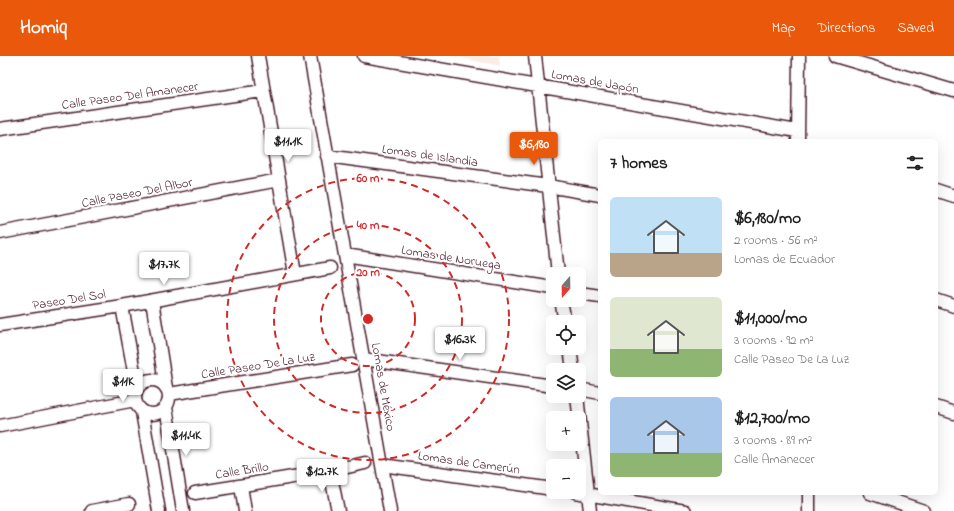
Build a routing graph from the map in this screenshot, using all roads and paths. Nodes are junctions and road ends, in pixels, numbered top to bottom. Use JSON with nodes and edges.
{"nodes":[{"id":1,"x":258,"y":56,"type":"edge"},
{"id":2,"x":310,"y":56,"type":"edge"},
{"id":3,"x":364,"y":56,"type":"edge"},
{"id":4,"x":535,"y":56,"type":"edge"},
{"id":5,"x":800,"y":56,"type":"edge"},
{"id":6,"x":834,"y":56,"type":"edge"},
{"id":7,"x":537,"y":86,"type":"junction"},
{"id":8,"x":263,"y":91,"type":"junction"},
{"id":9,"x":954,"y":91,"type":"edge"},
{"id":10,"x":0,"y":129,"type":"edge"},
{"id":11,"x":797,"y":136,"type":"edge"},
{"id":12,"x":327,"y":156,"type":"junction"},
{"id":13,"x":279,"y":180,"type":"junction"},
{"id":14,"x":548,"y":186,"type":"junction"},
{"id":15,"x":938,"y":191,"type":"edge"},
{"id":16,"x":598,"y":195,"type":"edge"},
{"id":17,"x":954,"y":196,"type":"edge"},
{"id":18,"x":0,"y":233,"type":"edge"},
{"id":19,"x":345,"y":255,"type":"junction"},
{"id":20,"x":557,"y":267,"type":"edge"},
{"id":21,"x":330,"y":268,"type":"dead end"},
{"id":22,"x":295,"y":274,"type":"junction"},
{"id":23,"x":546,"y":287,"type":"edge"},
{"id":24,"x":586,"y":293,"type":"edge"},
{"id":25,"x":598,"y":296,"type":"edge"},
{"id":26,"x":152,"y":301,"type":"junction"},
{"id":27,"x":938,"y":301,"type":"edge"},
{"id":28,"x":122,"y":306,"type":"junction"},
{"id":29,"x":954,"y":306,"type":"edge"},
{"id":30,"x":0,"y":326,"type":"edge"},
{"id":31,"x":363,"y":359,"type":"junction"},
{"id":32,"x":352,"y":365,"type":"dead end"},
{"id":33,"x":546,"y":385,"type":"edge"},
{"id":34,"x":137,"y":388,"type":"junction"},
{"id":35,"x":586,"y":390,"type":"edge"},
{"id":36,"x":167,"y":391,"type":"junction"},
{"id":37,"x":598,"y":393,"type":"edge"},
{"id":38,"x":135,"y":400,"type":"junction"},
{"id":39,"x":579,"y":403,"type":"edge"},
{"id":40,"x":166,"y":407,"type":"junction"},
{"id":41,"x":938,"y":408,"type":"edge"},
{"id":42,"x":142,"y":412,"type":"junction"},
{"id":43,"x":954,"y":413,"type":"edge"},
{"id":44,"x":0,"y":426,"type":"edge"},
{"id":45,"x":365,"y":463,"type":"dead end"},
{"id":46,"x":382,"y":465,"type":"junction"},
{"id":47,"x":330,"y":471,"type":"junction"},
{"id":48,"x":241,"y":486,"type":"junction"},
{"id":49,"x":546,"y":488,"type":"edge"},
{"id":50,"x":195,"y":493,"type":"dead end"},
{"id":51,"x":588,"y":494,"type":"junction"},
{"id":52,"x":808,"y":495,"type":"edge"},
{"id":53,"x":876,"y":495,"type":"edge"},
{"id":54,"x":129,"y":504,"type":"dead end"},
{"id":55,"x":95,"y":511,"type":"edge"},
{"id":56,"x":159,"y":511,"type":"edge"},
{"id":57,"x":183,"y":511,"type":"edge"},
{"id":58,"x":245,"y":511,"type":"edge"},
{"id":59,"x":338,"y":511,"type":"edge"},
{"id":60,"x":390,"y":511,"type":"edge"},
{"id":61,"x":590,"y":511,"type":"edge"},
{"id":62,"x":685,"y":511,"type":"edge"},
{"id":63,"x":809,"y":511,"type":"edge"},
{"id":64,"x":924,"y":511,"type":"edge"}],
"edges":[{"from":1,"to":8,"type":"street"},
{"from":2,"to":12,"type":"street","name":"Lomas de México"},
{"from":3,"to":7,"type":"street","name":"Lomas de Japón"},
{"from":4,"to":7,"type":"street"},
{"from":5,"to":11,"type":"street"},
{"from":6,"to":9,"type":"street"},
{"from":7,"to":11,"type":"street","name":"Lomas de Japón"},
{"from":7,"to":14,"type":"street"},
{"from":8,"to":10,"type":"street","name":"Calle Paseo Del Amanecer"},
{"from":8,"to":13,"type":"street"},
{"from":12,"to":14,"type":"street","name":"Lomas de Islandia"},
{"from":12,"to":19,"type":"street","name":"Lomas de México"},
{"from":13,"to":18,"type":"street","name":"Calle Paseo Del Albor"},
{"from":13,"to":22,"type":"street"},
{"from":14,"to":16,"type":"street","name":"Lomas de Islandia"},
{"from":14,"to":20,"type":"street"},
{"from":15,"to":17,"type":"street"},
{"from":19,"to":23,"type":"street","name":"Lomas de Noruega"},
{"from":19,"to":31,"type":"street","name":"Lomas de México"},
{"from":21,"to":22,"type":"street","name":"Paseo Del Sol"},
{"from":22,"to":26,"type":"street","name":"Paseo Del Sol"},
{"from":24,"to":25,"type":"street"},
{"from":26,"to":28,"type":"street","name":"Paseo Del Sol"},
{"from":26,"to":36,"type":"street"},
{"from":27,"to":29,"type":"street"},
{"from":28,"to":30,"type":"street","name":"Paseo Del Sol"},
{"from":28,"to":34,"type":"street"},
{"from":31,"to":33,"type":"street"},
{"from":31,"to":46,"type":"street","name":"Lomas de México"},
{"from":32,"to":36,"type":"street","name":"Calle Paseo De La Luz"},
{"from":34,"to":36,"type":"street"},
{"from":34,"to":38,"type":"street"},
{"from":35,"to":37,"type":"street"},
{"from":36,"to":40,"type":"street"},
{"from":38,"to":42,"type":"street"},
{"from":38,"to":44,"type":"street"},
{"from":39,"to":51,"type":"street"},
{"from":40,"to":42,"type":"street"},
{"from":40,"to":57,"type":"street"},
{"from":41,"to":43,"type":"street"},
{"from":42,"to":56,"type":"street"},
{"from":45,"to":47,"type":"street","name":"Calle Brillo"},
{"from":46,"to":49,"type":"street","name":"Lomas de Camerún"},
{"from":46,"to":60,"type":"street","name":"Lomas de México"},
{"from":47,"to":48,"type":"street","name":"Calle Brillo"},
{"from":47,"to":59,"type":"street"},
{"from":48,"to":50,"type":"street","name":"Calle Brillo"},
{"from":48,"to":58,"type":"street"},
{"from":51,"to":61,"type":"street"},
{"from":51,"to":62,"type":"street"},
{"from":52,"to":63,"type":"street"},
{"from":53,"to":64,"type":"street"},
{"from":54,"to":55,"type":"street"}]}
